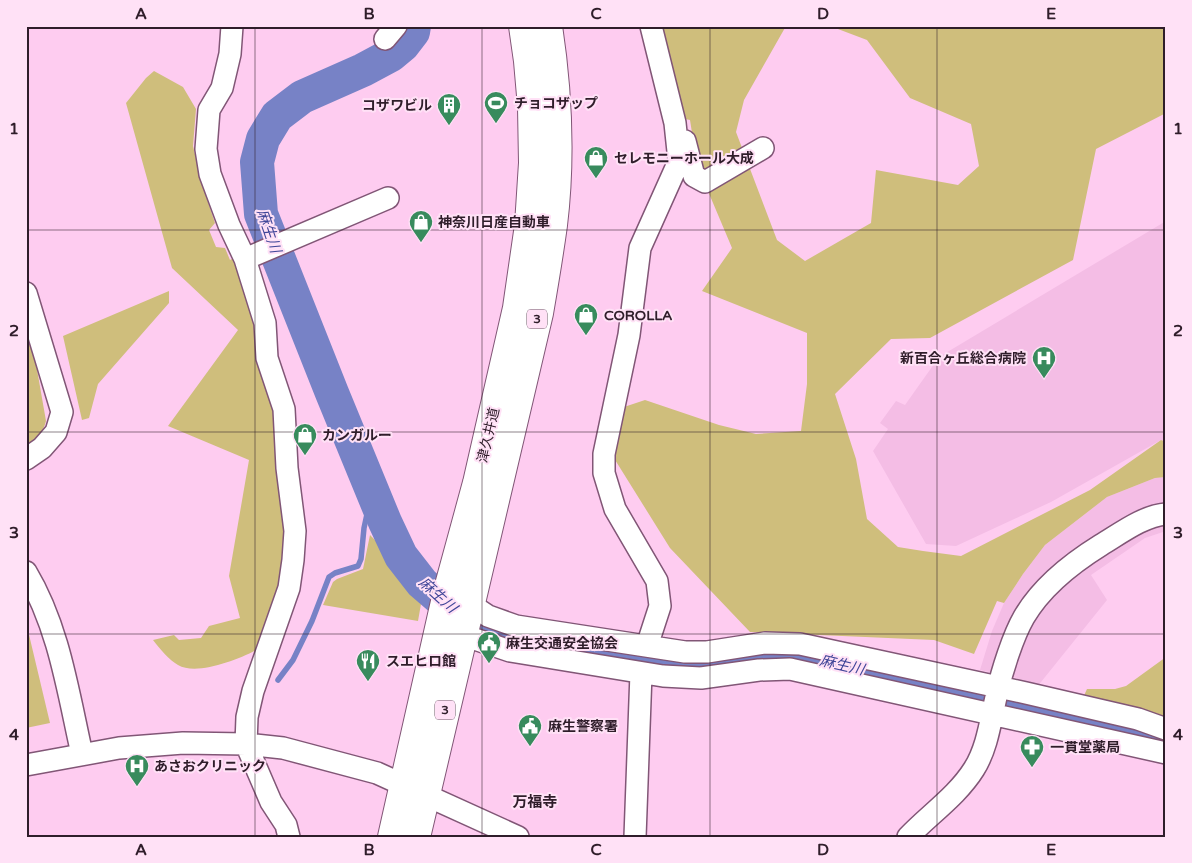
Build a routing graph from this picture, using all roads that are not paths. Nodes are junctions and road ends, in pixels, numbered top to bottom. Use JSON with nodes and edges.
{"nodes":[{"id":1,"x":232,"y":26,"type":"edge"},
{"id":2,"x":523,"y":26,"type":"edge"},
{"id":3,"x":548,"y":26,"type":"edge"},
{"id":4,"x":651,"y":26,"type":"edge"},
{"id":5,"x":675,"y":123,"type":"junction"},
{"id":6,"x":763,"y":148,"type":"dead end"},
{"id":7,"x":388,"y":198,"type":"dead end"},
{"id":8,"x":263,"y":251,"type":"junction"},
{"id":9,"x":26,"y":293,"type":"edge"},
{"id":10,"x":26,"y":459,"type":"edge"},
{"id":11,"x":1166,"y":514,"type":"edge"},
{"id":12,"x":26,"y":572,"type":"edge"},
{"id":13,"x":459,"y":613,"type":"junction"},
{"id":14,"x":628,"y":654,"type":"junction"},
{"id":15,"x":641,"y":673,"type":"junction"},
{"id":16,"x":995,"y":701,"type":"junction"},
{"id":17,"x":1166,"y":729,"type":"edge"},
{"id":18,"x":246,"y":744,"type":"junction"},
{"id":19,"x":82,"y":754,"type":"junction"},
{"id":20,"x":1166,"y":754,"type":"edge"},
{"id":21,"x":26,"y":766,"type":"edge"},
{"id":22,"x":415,"y":789,"type":"junction"},
{"id":23,"x":289,"y":837,"type":"edge"},
{"id":24,"x":392,"y":837,"type":"edge"},
{"id":25,"x":416,"y":837,"type":"edge"},
{"id":26,"x":518,"y":837,"type":"edge"},
{"id":27,"x":636,"y":837,"type":"edge"},
{"id":28,"x":908,"y":837,"type":"edge"}],
"edges":[{"from":1,"to":8,"type":"street"},
{"from":2,"to":13,"type":"main road","name":"津久井道","number":"3"},
{"from":3,"to":13,"type":"main road","name":"津久井道","number":"3"},
{"from":4,"to":5,"type":"street"},
{"from":5,"to":6,"type":"street"},
{"from":5,"to":14,"type":"street"},
{"from":7,"to":8,"type":"street"},
{"from":8,"to":18,"type":"street"},
{"from":9,"to":10,"type":"street"},
{"from":11,"to":16,"type":"street"},
{"from":12,"to":19,"type":"street"},
{"from":13,"to":14,"type":"street"},
{"from":13,"to":14,"type":"street"},
{"from":13,"to":22,"type":"main road","name":"津久井道","number":"3"},
{"from":14,"to":15,"type":"street"},
{"from":14,"to":16,"type":"street"},
{"from":15,"to":16,"type":"street"},
{"from":15,"to":27,"type":"street"},
{"from":16,"to":17,"type":"street"},
{"from":16,"to":20,"type":"street"},
{"from":16,"to":28,"type":"street"},
{"from":18,"to":19,"type":"street"},
{"from":18,"to":22,"type":"street"},
{"from":18,"to":23,"type":"street"},
{"from":19,"to":21,"type":"street"},
{"from":22,"to":24,"type":"main road","name":"津久井道","number":"3"},
{"from":22,"to":25,"type":"main road","name":"津久井道","number":"3"},
{"from":22,"to":26,"type":"street"}]}
